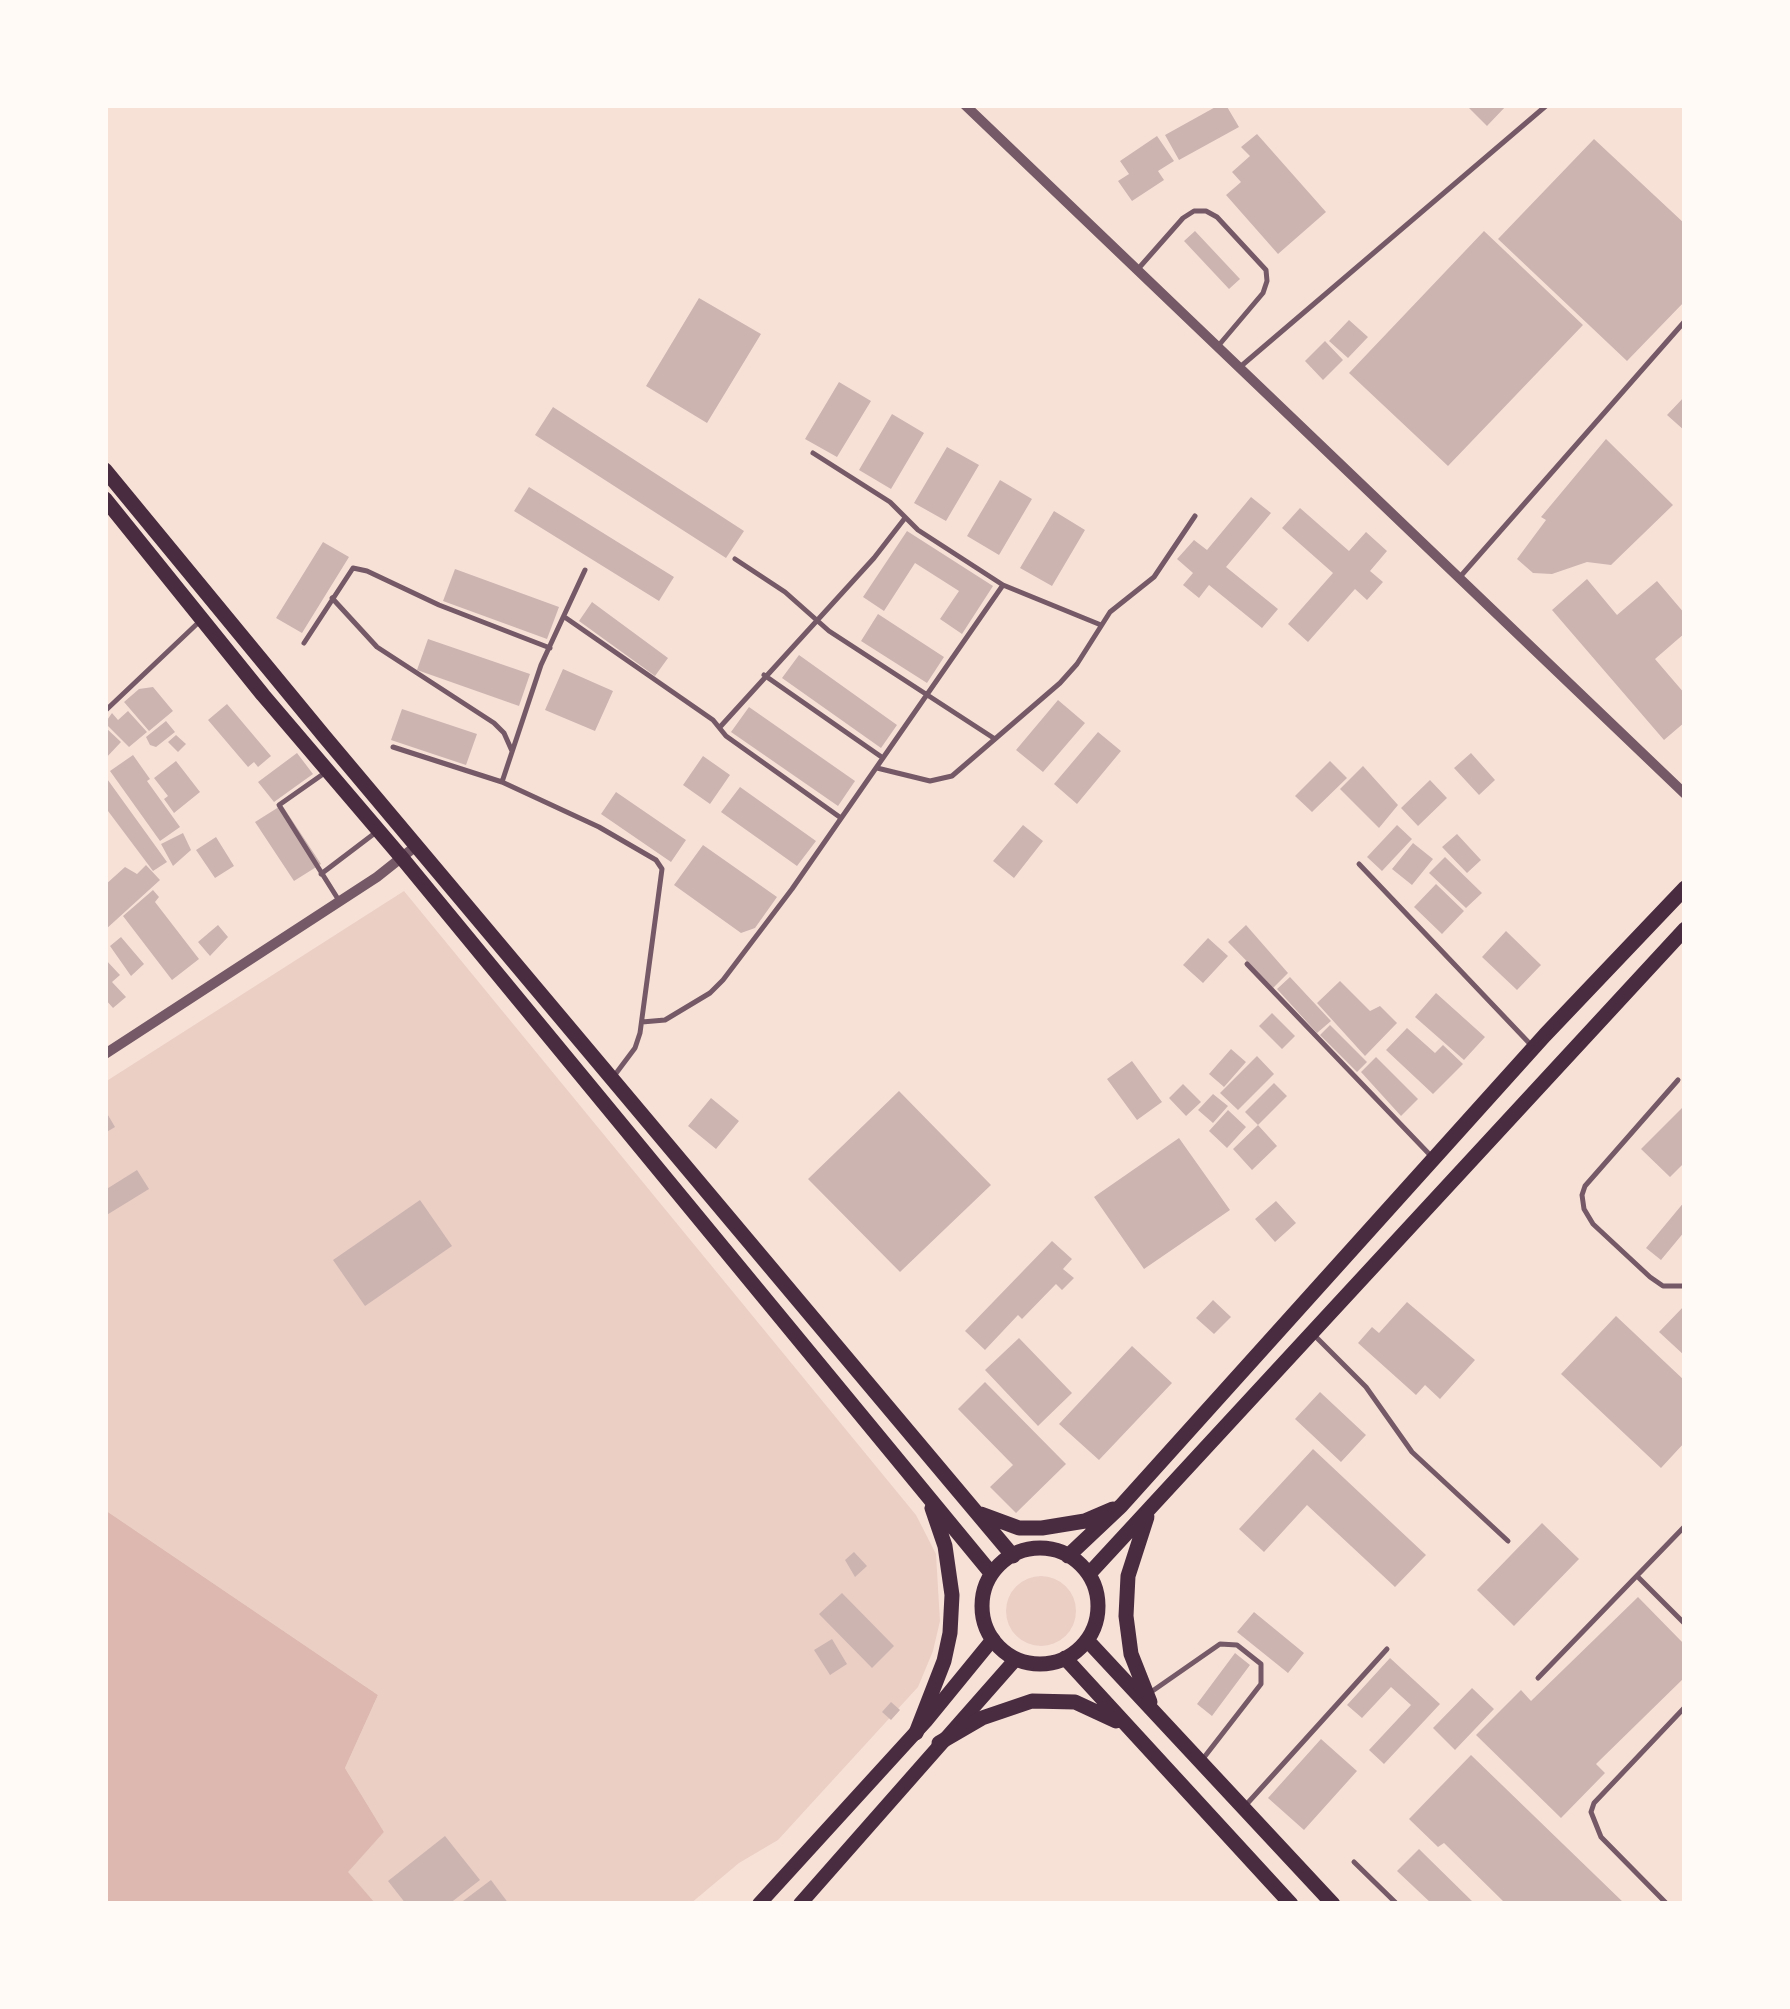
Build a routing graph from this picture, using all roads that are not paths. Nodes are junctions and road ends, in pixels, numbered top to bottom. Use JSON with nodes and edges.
{"nodes":[{"id":1,"x":966,"y":105,"type":"edge"},
{"id":2,"x":1546,"y":105,"type":"edge"},
{"id":3,"x":1138,"y":268,"type":"junction"},
{"id":4,"x":1685,"y":321,"type":"edge"},
{"id":5,"x":1219,"y":345,"type":"junction"},
{"id":6,"x":1240,"y":367,"type":"junction"},
{"id":7,"x":812,"y":453,"type":"dead end"},
{"id":8,"x":105,"y":470,"type":"edge"},
{"id":9,"x":105,"y":498,"type":"edge"},
{"id":10,"x":1195,"y":516,"type":"dead end"},
{"id":11,"x":906,"y":518,"type":"junction"},
{"id":12,"x":735,"y":559,"type":"dead end"},
{"id":13,"x":585,"y":570,"type":"dead end"},
{"id":14,"x":1459,"y":578,"type":"junction"},
{"id":15,"x":1002,"y":585,"type":"junction"},
{"id":16,"x":332,"y":598,"type":"junction"},
{"id":17,"x":566,"y":618,"type":"junction"},
{"id":18,"x":202,"y":619,"type":"junction"},
{"id":19,"x":818,"y":621,"type":"junction"},
{"id":20,"x":1101,"y":626,"type":"junction"},
{"id":21,"x":304,"y":642,"type":"dead end"},
{"id":22,"x":550,"y":648,"type":"junction"},
{"id":23,"x":764,"y":675,"type":"junction"},
{"id":24,"x":928,"y":694,"type":"junction"},
{"id":25,"x":105,"y":711,"type":"edge"},
{"id":26,"x":720,"y":728,"type":"junction"},
{"id":27,"x":995,"y":739,"type":"junction"},
{"id":28,"x":392,"y":747,"type":"dead end"},
{"id":29,"x":512,"y":750,"type":"junction"},
{"id":30,"x":882,"y":758,"type":"junction"},
{"id":31,"x":876,"y":768,"type":"junction"},
{"id":32,"x":327,"y":771,"type":"junction"},
{"id":33,"x":502,"y":782,"type":"junction"},
{"id":34,"x":1685,"y":794,"type":"edge"},
{"id":35,"x":842,"y":818,"type":"junction"},
{"id":36,"x":378,"y":830,"type":"junction"},
{"id":37,"x":416,"y":846,"type":"junction"},
{"id":38,"x":402,"y":858,"type":"junction"},
{"id":39,"x":1358,"y":864,"type":"dead end"},
{"id":40,"x":322,"y":874,"type":"junction"},
{"id":41,"x":1685,"y":888,"type":"edge"},
{"id":42,"x":340,"y":902,"type":"junction"},
{"id":43,"x":1685,"y":929,"type":"edge"},
{"id":44,"x":1247,"y":964,"type":"dead end"},
{"id":45,"x":642,"y":1022,"type":"junction"},
{"id":46,"x":1534,"y":1048,"type":"junction"},
{"id":47,"x":105,"y":1053,"type":"edge"},
{"id":48,"x":612,"y":1078,"type":"junction"},
{"id":49,"x":1678,"y":1080,"type":"dead end"},
{"id":50,"x":1434,"y":1159,"type":"junction"},
{"id":51,"x":1685,"y":1286,"type":"edge"},
{"id":52,"x":1313,"y":1334,"type":"junction"},
{"id":53,"x":927,"y":1495,"type":"junction"},
{"id":54,"x":1121,"y":1506,"type":"junction"},
{"id":55,"x":1150,"y":1507,"type":"junction"},
{"id":56,"x":973,"y":1510,"type":"junction"},
{"id":57,"x":1685,"y":1526,"type":"edge"},
{"id":58,"x":1508,"y":1541,"type":"dead end"},
{"id":59,"x":1013,"y":1556,"type":"junction"},
{"id":60,"x":1068,"y":1556,"type":"junction"},
{"id":61,"x":991,"y":1573,"type":"junction"},
{"id":62,"x":1089,"y":1574,"type":"junction"},
{"id":63,"x":1638,"y":1577,"type":"junction"},
{"id":64,"x":1685,"y":1624,"type":"edge"},
{"id":65,"x":993,"y":1639,"type":"junction"},
{"id":66,"x":1087,"y":1640,"type":"junction"},
{"id":67,"x":1387,"y":1649,"type":"dead end"},
{"id":68,"x":1066,"y":1658,"type":"junction"},
{"id":69,"x":1015,"y":1660,"type":"junction"},
{"id":70,"x":1538,"y":1678,"type":"dead end"},
{"id":71,"x":1144,"y":1697,"type":"junction"},
{"id":72,"x":1685,"y":1707,"type":"edge"},
{"id":73,"x":1127,"y":1727,"type":"junction"},
{"id":74,"x":916,"y":1733,"type":"junction"},
{"id":75,"x":940,"y":1744,"type":"junction"},
{"id":76,"x":1200,"y":1762,"type":"junction"},
{"id":77,"x":1242,"y":1808,"type":"junction"},
{"id":78,"x":1354,"y":1862,"type":"dead end"},
{"id":79,"x":759,"y":1904,"type":"edge"},
{"id":80,"x":800,"y":1904,"type":"edge"},
{"id":81,"x":1291,"y":1904,"type":"edge"},
{"id":82,"x":1333,"y":1904,"type":"edge"},
{"id":83,"x":1397,"y":1904,"type":"edge"},
{"id":84,"x":1667,"y":1904,"type":"edge"}],
"edges":[{"from":1,"to":3,"type":"street"},
{"from":2,"to":6,"type":"lane"},
{"from":3,"to":5,"type":"street"},
{"from":3,"to":5,"type":"lane"},
{"from":4,"to":14,"type":"lane"},
{"from":5,"to":6,"type":"street"},
{"from":6,"to":14,"type":"street"},
{"from":7,"to":11,"type":"lane"},
{"from":8,"to":37,"type":"main road"},
{"from":9,"to":18,"type":"main road"},
{"from":10,"to":20,"type":"lane"},
{"from":11,"to":15,"type":"lane"},
{"from":11,"to":19,"type":"lane"},
{"from":12,"to":19,"type":"lane"},
{"from":13,"to":17,"type":"lane"},
{"from":14,"to":34,"type":"street"},
{"from":15,"to":20,"type":"lane"},
{"from":15,"to":24,"type":"lane"},
{"from":16,"to":21,"type":"lane"},
{"from":16,"to":22,"type":"lane"},
{"from":16,"to":29,"type":"lane"},
{"from":17,"to":22,"type":"lane"},
{"from":17,"to":26,"type":"lane"},
{"from":18,"to":25,"type":"lane"},
{"from":18,"to":32,"type":"main road"},
{"from":19,"to":23,"type":"lane"},
{"from":19,"to":24,"type":"lane"},
{"from":20,"to":27,"type":"lane"},
{"from":22,"to":29,"type":"lane"},
{"from":23,"to":26,"type":"lane"},
{"from":23,"to":30,"type":"lane"},
{"from":24,"to":27,"type":"lane"},
{"from":24,"to":30,"type":"lane"},
{"from":26,"to":35,"type":"lane"},
{"from":27,"to":31,"type":"lane"},
{"from":28,"to":33,"type":"lane"},
{"from":29,"to":33,"type":"lane"},
{"from":30,"to":31,"type":"lane"},
{"from":31,"to":35,"type":"lane"},
{"from":32,"to":36,"type":"main road"},
{"from":32,"to":40,"type":"lane"},
{"from":33,"to":45,"type":"lane"},
{"from":35,"to":45,"type":"lane"},
{"from":36,"to":38,"type":"main road"},
{"from":36,"to":40,"type":"lane"},
{"from":37,"to":38,"type":"street"},
{"from":37,"to":48,"type":"main road"},
{"from":38,"to":42,"type":"street"},
{"from":38,"to":53,"type":"main road"},
{"from":39,"to":46,"type":"lane"},
{"from":40,"to":42,"type":"lane"},
{"from":41,"to":46,"type":"main road"},
{"from":42,"to":47,"type":"street"},
{"from":43,"to":52,"type":"main road"},
{"from":44,"to":50,"type":"lane"},
{"from":45,"to":48,"type":"lane"},
{"from":46,"to":50,"type":"main road"},
{"from":48,"to":56,"type":"main road"},
{"from":49,"to":51,"type":"lane"},
{"from":50,"to":54,"type":"main road"},
{"from":52,"to":55,"type":"main road"},
{"from":52,"to":58,"type":"lane"},
{"from":53,"to":61,"type":"main road"},
{"from":53,"to":74,"type":"main road"},
{"from":54,"to":56,"type":"main road"},
{"from":54,"to":60,"type":"main road"},
{"from":55,"to":62,"type":"main road"},
{"from":55,"to":71,"type":"main road"},
{"from":56,"to":59,"type":"main road"},
{"from":57,"to":63,"type":"lane"},
{"from":59,"to":60,"type":"main road"},
{"from":59,"to":61,"type":"main road"},
{"from":60,"to":62,"type":"main road"},
{"from":61,"to":65,"type":"main road"},
{"from":62,"to":66,"type":"main road"},
{"from":63,"to":64,"type":"lane"},
{"from":63,"to":70,"type":"lane"},
{"from":65,"to":69,"type":"main road"},
{"from":65,"to":74,"type":"main road"},
{"from":66,"to":68,"type":"main road"},
{"from":66,"to":71,"type":"main road"},
{"from":67,"to":77,"type":"lane"},
{"from":68,"to":69,"type":"main road"},
{"from":68,"to":73,"type":"main road"},
{"from":69,"to":75,"type":"main road"},
{"from":71,"to":76,"type":"main road"},
{"from":71,"to":76,"type":"lane"},
{"from":72,"to":84,"type":"lane"},
{"from":73,"to":75,"type":"main road"},
{"from":73,"to":81,"type":"main road"},
{"from":74,"to":79,"type":"main road"},
{"from":75,"to":80,"type":"main road"},
{"from":76,"to":77,"type":"main road"},
{"from":77,"to":82,"type":"main road"},
{"from":78,"to":83,"type":"lane"}]}
